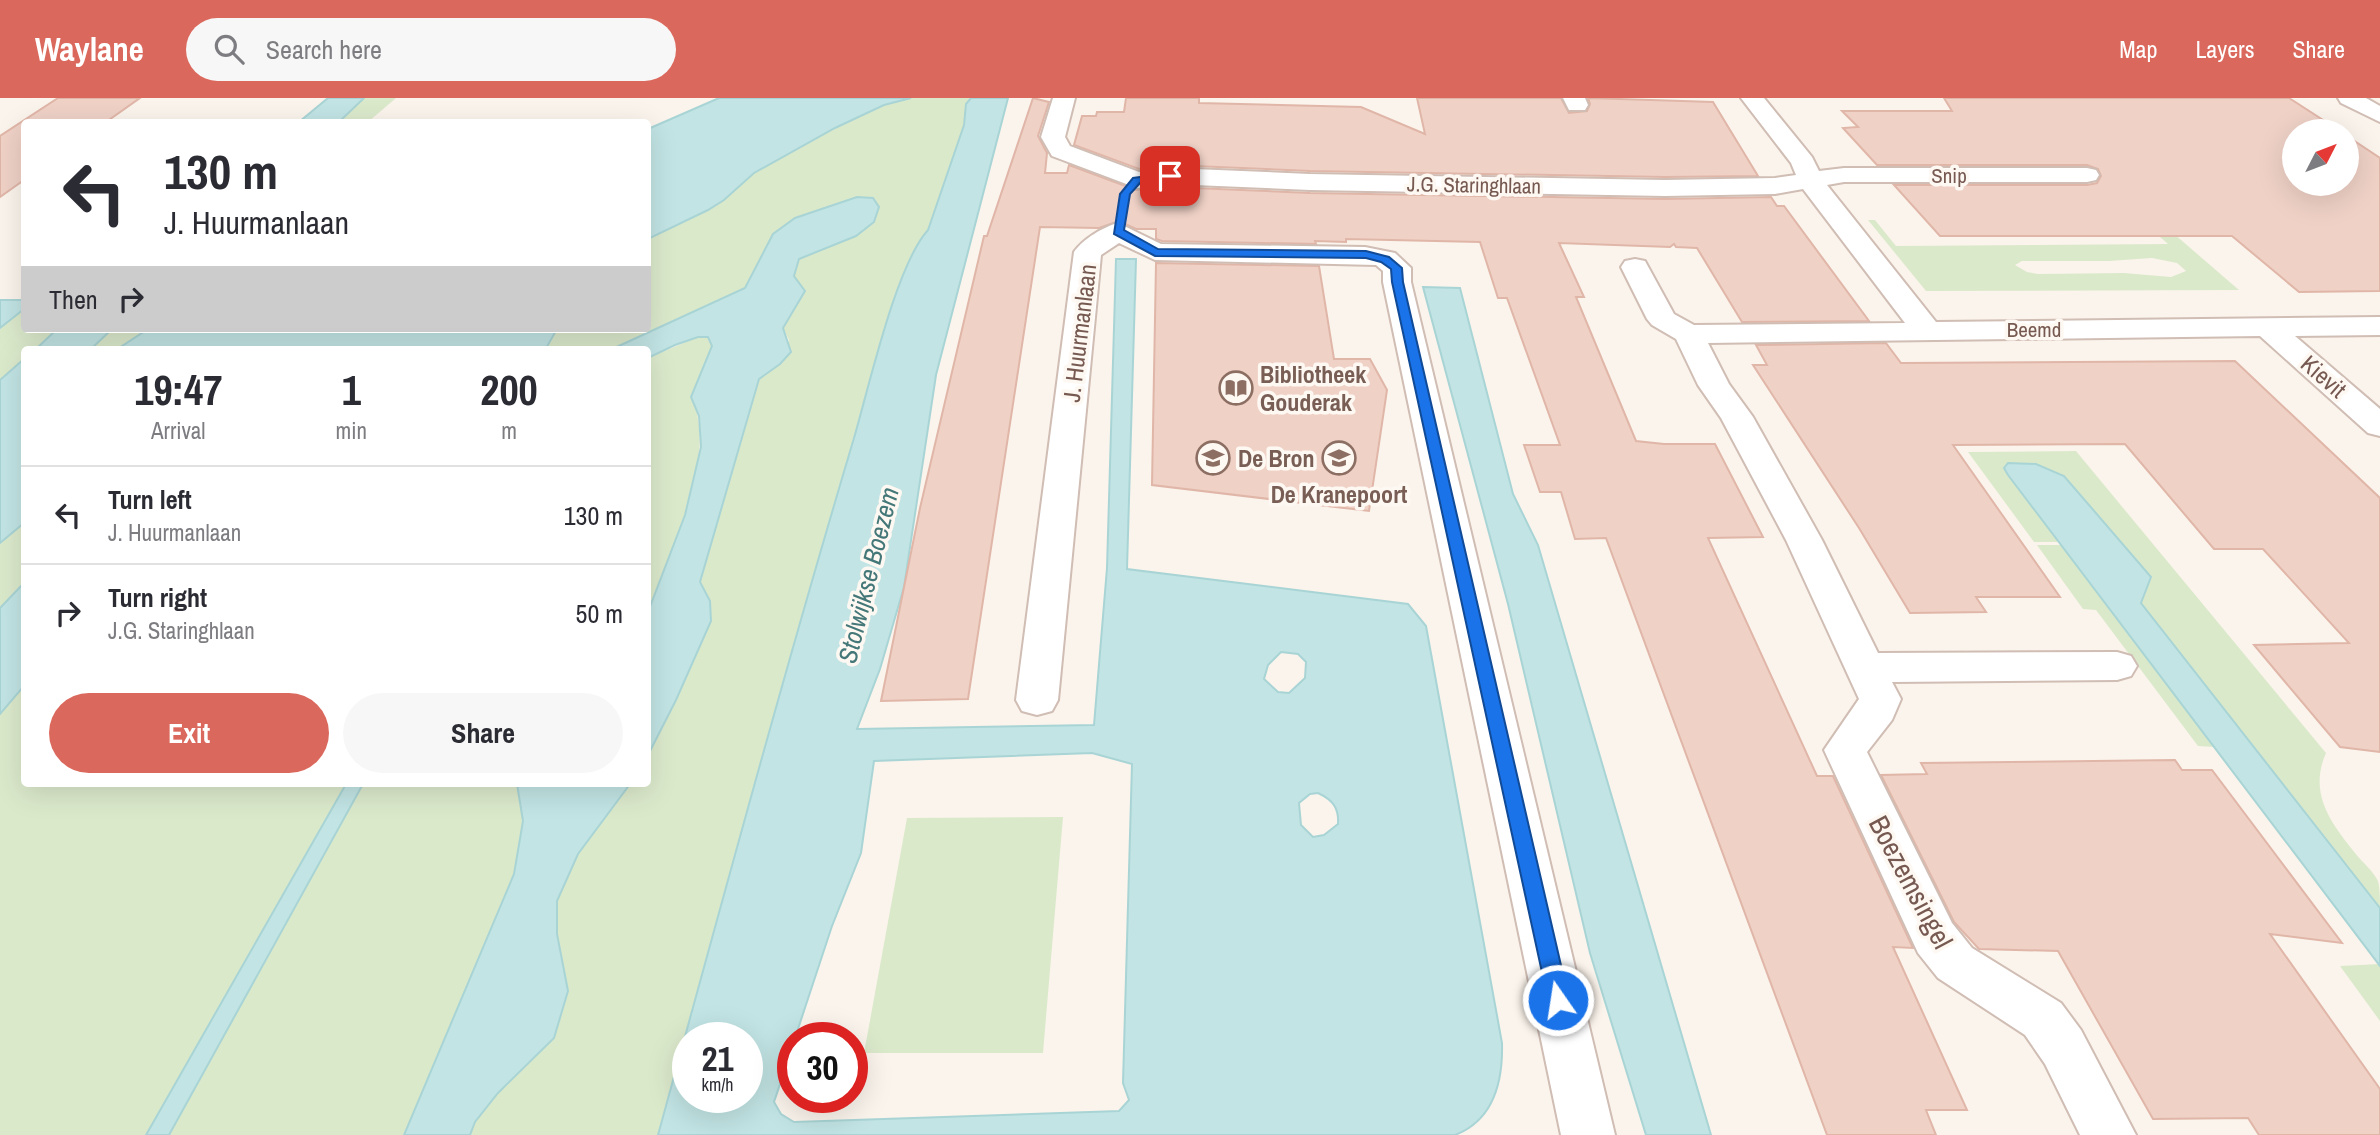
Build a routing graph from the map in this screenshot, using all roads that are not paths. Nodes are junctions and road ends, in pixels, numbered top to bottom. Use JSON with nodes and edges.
{"nodes":[{"id":1,"x":1064,"y":98,"type":"edge"},
{"id":2,"x":1752,"y":98,"type":"edge"},
{"id":3,"x":2350,"y":98,"type":"edge"},
{"id":4,"x":2380,"y":115,"type":"edge"},
{"id":5,"x":2087,"y":175,"type":"dead end"},
{"id":6,"x":1137,"y":180,"type":"junction"},
{"id":7,"x":1811,"y":182,"type":"junction"},
{"id":8,"x":1118,"y":231,"type":"junction"},
{"id":9,"x":1634,"y":267,"type":"dead end"},
{"id":10,"x":2380,"y":326,"type":"edge"},
{"id":11,"x":2267,"y":327,"type":"junction"},
{"id":12,"x":1927,"y":331,"type":"junction"},
{"id":13,"x":1688,"y":334,"type":"junction"},
{"id":14,"x":2380,"y":426,"type":"edge"},
{"id":15,"x":2117,"y":666,"type":"dead end"},
{"id":16,"x":1863,"y":668,"type":"junction"},
{"id":17,"x":1037,"y":700,"type":"dead end"},
{"id":18,"x":1588,"y":1135,"type":"edge"},
{"id":19,"x":2109,"y":1135,"type":"edge"}],
"edges":[{"from":1,"to":6,"type":"street","name":"J.G. Staringhlaan"},
{"from":2,"to":7,"type":"street"},
{"from":3,"to":4,"type":"street"},
{"from":5,"to":7,"type":"street","name":"Snip"},
{"from":6,"to":7,"type":"street","name":"J.G. Staringhlaan"},
{"from":6,"to":8,"type":"street"},
{"from":7,"to":12,"type":"street"},
{"from":8,"to":17,"type":"street","name":"J. Huurmanlaan"},
{"from":8,"to":18,"type":"street"},
{"from":9,"to":13,"type":"street","name":"Boezemsingel"},
{"from":10,"to":11,"type":"street","name":"Beemd"},
{"from":11,"to":12,"type":"street","name":"Beemd"},
{"from":11,"to":14,"type":"street","name":"Kievit"},
{"from":12,"to":13,"type":"street","name":"Beemd"},
{"from":13,"to":16,"type":"street","name":"Boezemsingel"},
{"from":15,"to":16,"type":"street"},
{"from":16,"to":19,"type":"street","name":"Boezemsingel"}]}
